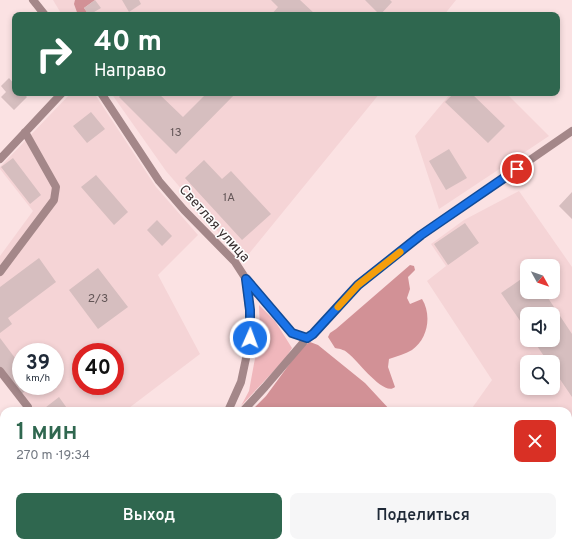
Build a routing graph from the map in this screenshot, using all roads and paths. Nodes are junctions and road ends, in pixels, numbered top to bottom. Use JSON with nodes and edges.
{"nodes":[{"id":1,"x":33,"y":0,"type":"edge"},
{"id":2,"x":43,"y":12,"type":"edge"},
{"id":3,"x":59,"y":96,"type":"edge"},
{"id":4,"x":103,"y":96,"type":"edge"},
{"id":5,"x":572,"y":131,"type":"edge"},
{"id":6,"x":25,"y":132,"type":"junction"},
{"id":7,"x":0,"y":159,"type":"edge"},
{"id":8,"x":0,"y":272,"type":"edge"},
{"id":9,"x":246,"y":279,"type":"junction"},
{"id":10,"x":307,"y":338,"type":"junction"},
{"id":11,"x":0,"y":371,"type":"edge"},
{"id":12,"x":28,"y":407,"type":"edge"},
{"id":13,"x":230,"y":407,"type":"edge"},
{"id":14,"x":247,"y":407,"type":"edge"}],
"edges":[{"from":1,"to":2,"type":"street"},
{"from":3,"to":6,"type":"street"},
{"from":4,"to":9,"type":"street","name":"Светлая улица"},
{"from":5,"to":10,"type":"street"},
{"from":6,"to":7,"type":"street"},
{"from":6,"to":8,"type":"street"},
{"from":9,"to":10,"type":"street"},
{"from":9,"to":13,"type":"street","name":"Светлая улица"},
{"from":10,"to":14,"type":"street"},
{"from":11,"to":12,"type":"street"}]}
